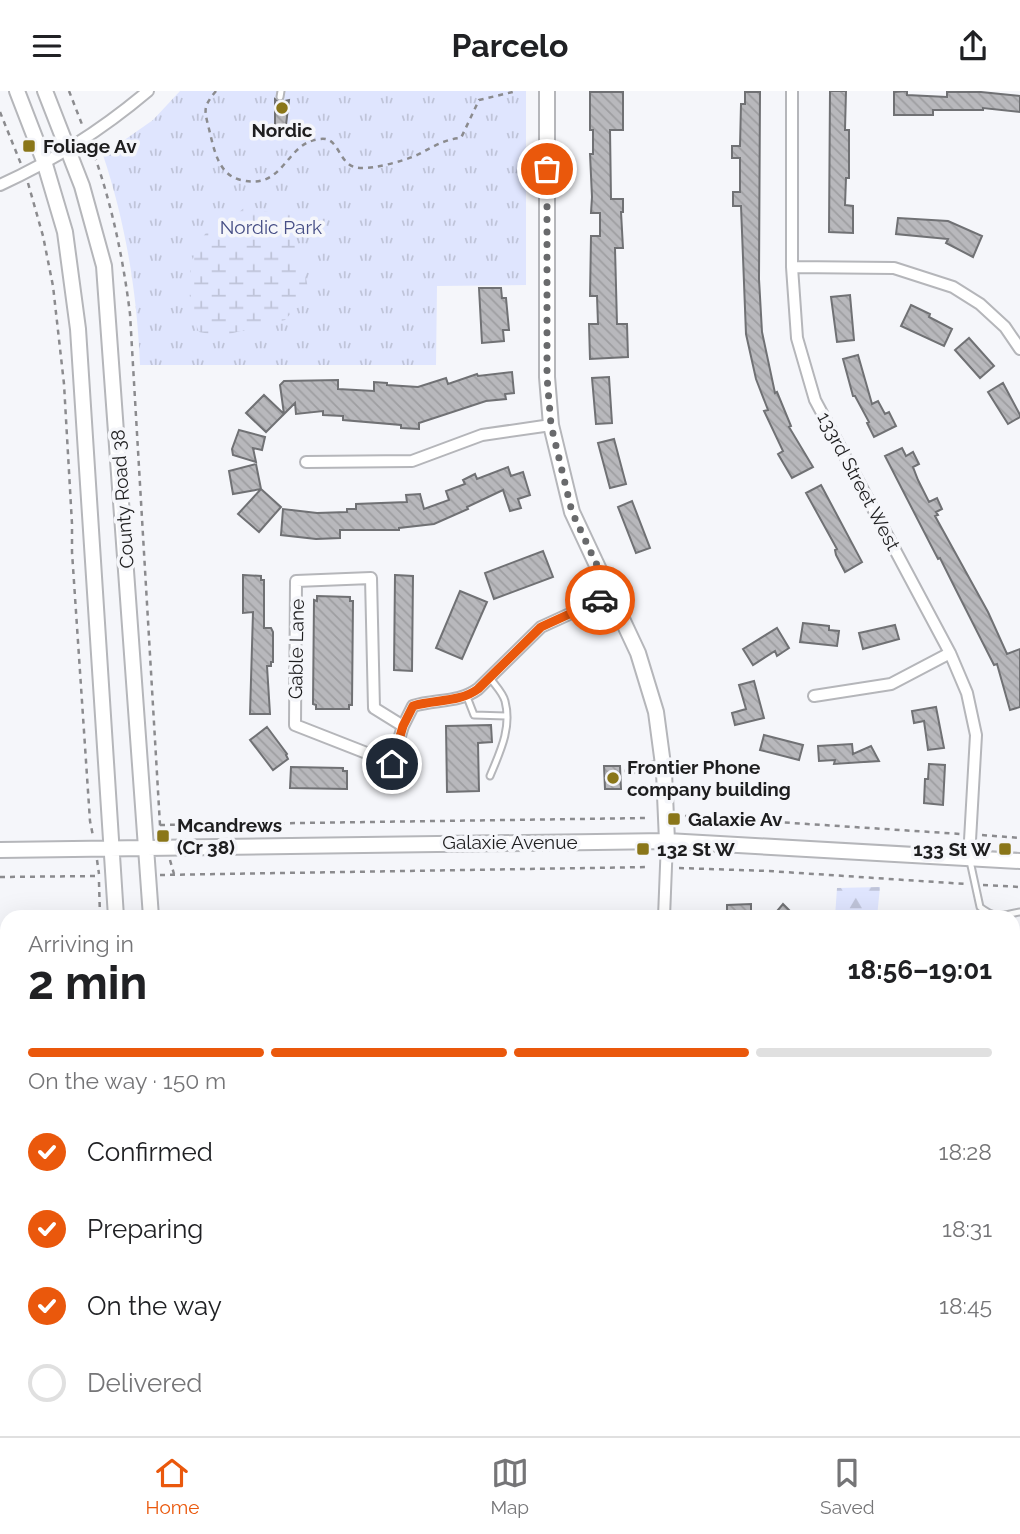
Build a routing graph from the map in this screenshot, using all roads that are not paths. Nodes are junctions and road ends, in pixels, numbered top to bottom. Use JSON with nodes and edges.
{"nodes":[{"id":1,"x":17,"y":91,"type":"edge"},
{"id":2,"x":45,"y":91,"type":"edge"},
{"id":3,"x":148,"y":91,"type":"edge"},
{"id":4,"x":547,"y":91,"type":"edge"},
{"id":5,"x":792,"y":91,"type":"edge"},
{"id":6,"x":68,"y":148,"type":"junction"},
{"id":7,"x":44,"y":161,"type":"junction"},
{"id":8,"x":0,"y":185,"type":"edge"},
{"id":9,"x":792,"y":267,"type":"junction"},
{"id":10,"x":1020,"y":349,"type":"edge"},
{"id":11,"x":551,"y":425,"type":"junction"},
{"id":12,"x":306,"y":462,"type":"dead end"},
{"id":13,"x":611,"y":595,"type":"junction"},
{"id":14,"x":950,"y":653,"type":"junction"},
{"id":15,"x":490,"y":678,"type":"junction"},
{"id":16,"x":814,"y":696,"type":"dead end"},
{"id":17,"x":467,"y":697,"type":"junction"},
{"id":18,"x":506,"y":716,"type":"junction"},
{"id":19,"x":403,"y":726,"type":"junction"},
{"id":20,"x":663,"y":762,"type":"junction"},
{"id":21,"x":629,"y":771,"type":"dead end"},
{"id":22,"x":490,"y":776,"type":"dead end"},
{"id":23,"x":667,"y":841,"type":"junction"},
{"id":24,"x":112,"y":848,"type":"junction"},
{"id":25,"x":146,"y":848,"type":"junction"},
{"id":26,"x":0,"y":850,"type":"edge"},
{"id":27,"x":969,"y":858,"type":"junction"},
{"id":28,"x":1020,"y":861,"type":"edge"},
{"id":29,"x":116,"y":910,"type":"edge"},
{"id":30,"x":150,"y":910,"type":"edge"},
{"id":31,"x":664,"y":910,"type":"edge"},
{"id":32,"x":984,"y":910,"type":"edge"}],
"edges":[{"from":1,"to":7,"type":"street"},
{"from":2,"to":6,"type":"street","name":"County Road 38"},
{"from":3,"to":6,"type":"street"},
{"from":4,"to":11,"type":"street"},
{"from":5,"to":9,"type":"street","name":"133rd Street West"},
{"from":6,"to":7,"type":"street"},
{"from":6,"to":25,"type":"street","name":"County Road 38"},
{"from":7,"to":8,"type":"street"},
{"from":7,"to":24,"type":"street"},
{"from":9,"to":10,"type":"street"},
{"from":9,"to":14,"type":"street","name":"133rd Street West"},
{"from":11,"to":12,"type":"street"},
{"from":11,"to":13,"type":"street"},
{"from":13,"to":15,"type":"street"},
{"from":13,"to":20,"type":"street"},
{"from":14,"to":16,"type":"street"},
{"from":14,"to":27,"type":"street","name":"133rd Street West"},
{"from":15,"to":17,"type":"street"},
{"from":15,"to":18,"type":"lane"},
{"from":17,"to":18,"type":"lane"},
{"from":17,"to":19,"type":"street"},
{"from":18,"to":22,"type":"lane"},
{"from":19,"to":19,"type":"street","name":"Gable Lane"},
{"from":20,"to":21,"type":"lane"},
{"from":20,"to":23,"type":"street"},
{"from":23,"to":25,"type":"street","name":"Galaxie Avenue"},
{"from":23,"to":27,"type":"street","name":"Galaxie Avenue"},
{"from":23,"to":31,"type":"street"},
{"from":24,"to":25,"type":"street","name":"Galaxie Avenue"},
{"from":24,"to":26,"type":"street","name":"Galaxie Avenue"},
{"from":24,"to":29,"type":"street"},
{"from":25,"to":30,"type":"street","name":"County Road 38"},
{"from":27,"to":28,"type":"street","name":"Galaxie Avenue"},
{"from":27,"to":32,"type":"lane"}]}
